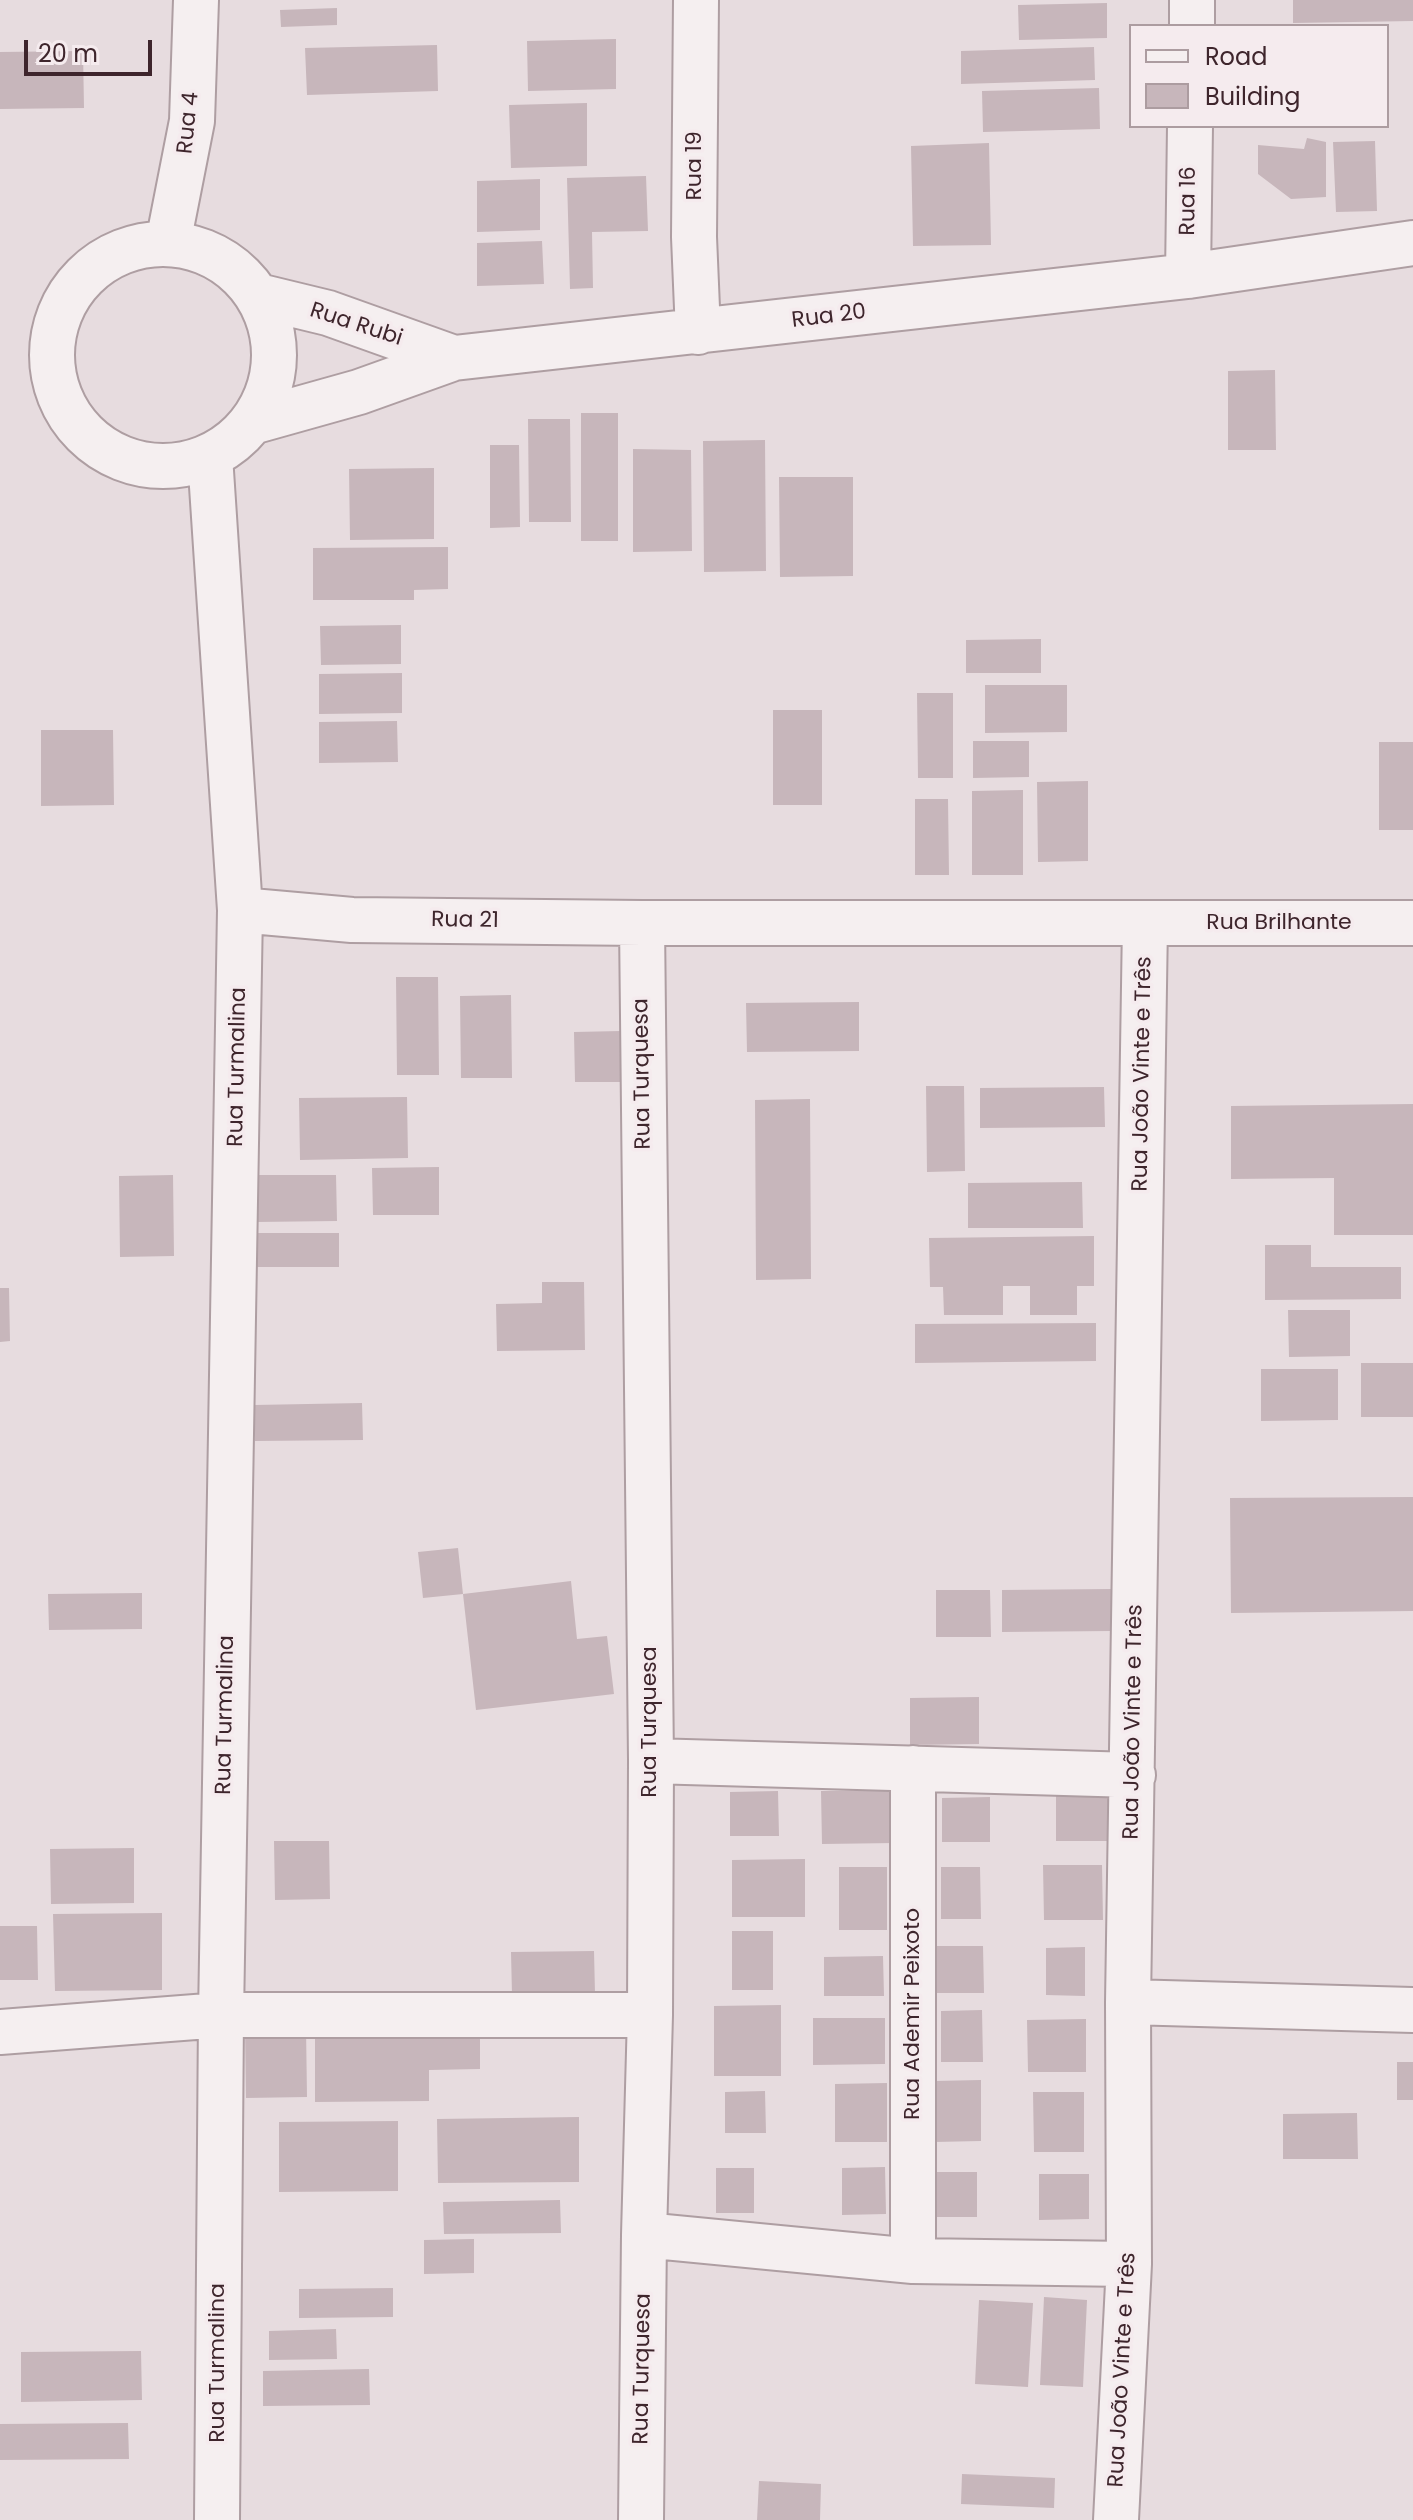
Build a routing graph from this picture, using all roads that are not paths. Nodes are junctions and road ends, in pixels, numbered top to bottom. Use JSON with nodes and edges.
{"nodes":[{"id":1,"x":196,"y":0,"type":"edge"},
{"id":2,"x":696,"y":0,"type":"edge"},
{"id":3,"x":1192,"y":0,"type":"edge"},
{"id":4,"x":1192,"y":24,"type":"edge"},
{"id":5,"x":1190,"y":128,"type":"edge"},
{"id":6,"x":168,"y":243,"type":"junction"},
{"id":7,"x":1413,"y":243,"type":"edge"},
{"id":8,"x":1188,"y":276,"type":"junction"},
{"id":9,"x":258,"y":296,"type":"junction"},
{"id":10,"x":698,"y":332,"type":"junction"},
{"id":11,"x":454,"y":358,"type":"junction"},
{"id":12,"x":252,"y":422,"type":"junction"},
{"id":13,"x":210,"y":456,"type":"junction"},
{"id":14,"x":240,"y":910,"type":"junction"},
{"id":15,"x":642,"y":923,"type":"junction"},
{"id":16,"x":1145,"y":923,"type":"junction"},
{"id":17,"x":1413,"y":923,"type":"edge"},
{"id":18,"x":651,"y":1761,"type":"junction"},
{"id":19,"x":913,"y":1768,"type":"junction"},
{"id":20,"x":1133,"y":1775,"type":"junction"},
{"id":21,"x":1128,"y":2002,"type":"junction"},
{"id":22,"x":1413,"y":2010,"type":"edge"},
{"id":23,"x":221,"y":2015,"type":"junction"},
{"id":24,"x":650,"y":2015,"type":"junction"},
{"id":25,"x":0,"y":2032,"type":"edge"},
{"id":26,"x":644,"y":2235,"type":"junction"},
{"id":27,"x":913,"y":2261,"type":"junction"},
{"id":28,"x":1129,"y":2264,"type":"junction"},
{"id":29,"x":217,"y":2520,"type":"edge"},
{"id":30,"x":641,"y":2520,"type":"edge"},
{"id":31,"x":1116,"y":2520,"type":"edge"}],
"edges":[{"from":1,"to":6,"type":"street","name":"Rua 4"},
{"from":2,"to":10,"type":"street","name":"Rua 19"},
{"from":3,"to":4,"type":"street"},
{"from":5,"to":8,"type":"street","name":"Rua 16"},
{"from":6,"to":9,"type":"street"},
{"from":6,"to":13,"type":"street"},
{"from":7,"to":8,"type":"street","name":"Rua 20"},
{"from":8,"to":10,"type":"street","name":"Rua 20"},
{"from":9,"to":11,"type":"street","name":"Rua Rubi"},
{"from":9,"to":12,"type":"street"},
{"from":10,"to":11,"type":"street","name":"Rua 20"},
{"from":11,"to":12,"type":"street","name":"Rua 20"},
{"from":12,"to":13,"type":"street"},
{"from":13,"to":14,"type":"street"},
{"from":14,"to":15,"type":"street","name":"Rua 21"},
{"from":14,"to":23,"type":"street","name":"Rua Turmalina"},
{"from":15,"to":16,"type":"street","name":"Rua 21"},
{"from":15,"to":18,"type":"street","name":"Rua Turquesa"},
{"from":16,"to":17,"type":"street","name":"Rua Brilhante"},
{"from":16,"to":20,"type":"street","name":"Rua João Vinte e Três"},
{"from":18,"to":19,"type":"street"},
{"from":18,"to":24,"type":"street","name":"Rua Turquesa"},
{"from":19,"to":20,"type":"street"},
{"from":19,"to":27,"type":"street","name":"Rua Ademir Peixoto"},
{"from":20,"to":21,"type":"street","name":"Rua João Vinte e Três"},
{"from":21,"to":22,"type":"street"},
{"from":21,"to":28,"type":"street","name":"Rua João Vinte e Três"},
{"from":23,"to":24,"type":"street"},
{"from":23,"to":25,"type":"street"},
{"from":23,"to":29,"type":"street","name":"Rua Turmalina"},
{"from":24,"to":26,"type":"street","name":"Rua Turquesa"},
{"from":26,"to":27,"type":"street"},
{"from":26,"to":30,"type":"street","name":"Rua Turquesa"},
{"from":27,"to":28,"type":"street"},
{"from":28,"to":31,"type":"street","name":"Rua João Vinte e Três"}]}
